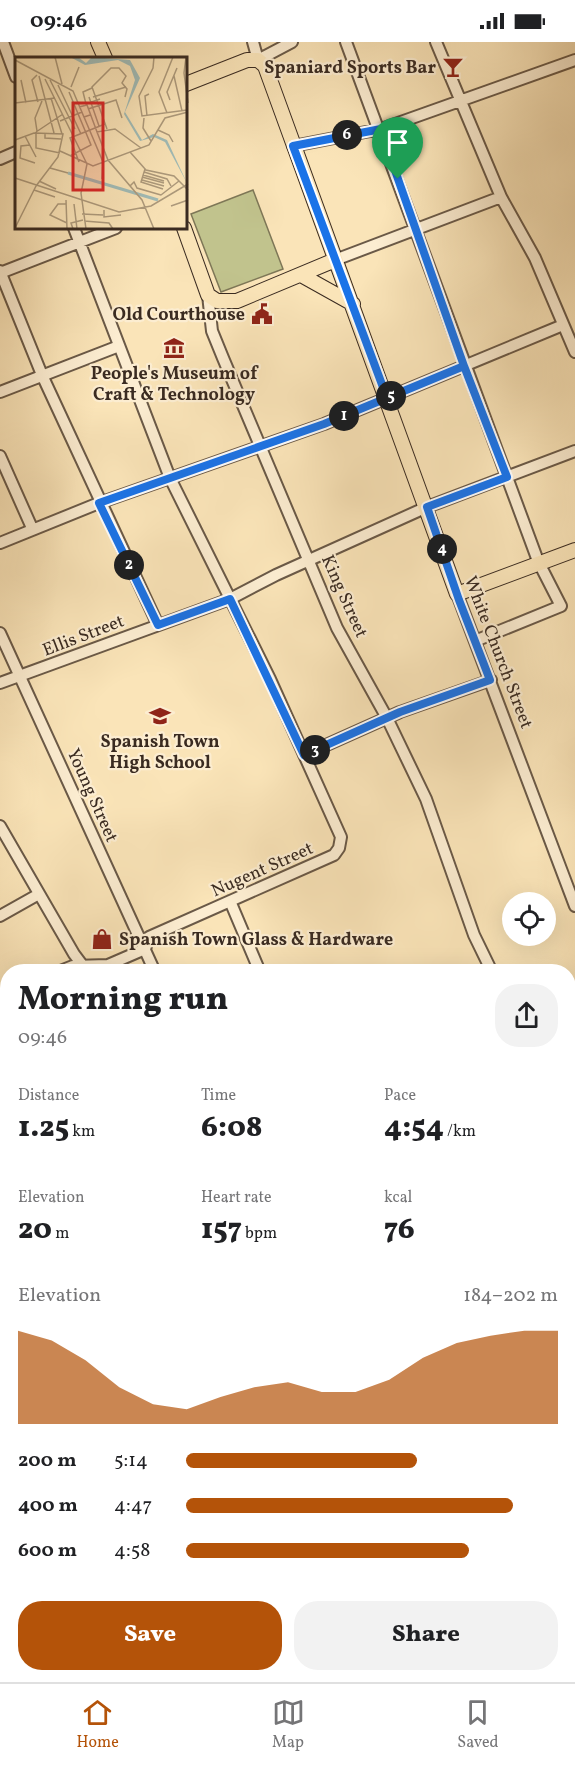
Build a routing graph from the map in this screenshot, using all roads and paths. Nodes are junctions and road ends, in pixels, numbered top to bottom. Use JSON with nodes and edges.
{"nodes":[{"id":1,"x":3,"y":42,"type":"edge"},
{"id":2,"x":98,"y":42,"type":"edge"},
{"id":3,"x":253,"y":42,"type":"edge"},
{"id":4,"x":292,"y":42,"type":"edge"},
{"id":5,"x":346,"y":42,"type":"edge"},
{"id":6,"x":436,"y":42,"type":"edge"},
{"id":7,"x":105,"y":57,"type":"edge"},
{"id":8,"x":258,"y":60,"type":"junction"},
{"id":9,"x":575,"y":60,"type":"edge"},
{"id":10,"x":15,"y":74,"type":"edge"},
{"id":11,"x":188,"y":83,"type":"edge"},
{"id":12,"x":460,"y":101,"type":"junction"},
{"id":13,"x":381,"y":129,"type":"junction"},
{"id":14,"x":293,"y":146,"type":"junction"},
{"id":15,"x":15,"y":152,"type":"edge"},
{"id":16,"x":0,"y":159,"type":"edge"},
{"id":17,"x":501,"y":197,"type":"junction"},
{"id":18,"x":416,"y":229,"type":"junction"},
{"id":19,"x":75,"y":230,"type":"edge"},
{"id":20,"x":111,"y":230,"type":"edge"},
{"id":21,"x":185,"y":230,"type":"edge"},
{"id":22,"x":80,"y":242,"type":"junction"},
{"id":23,"x":335,"y":260,"type":"junction"},
{"id":24,"x":0,"y":272,"type":"edge"},
{"id":25,"x":301,"y":274,"type":"junction"},
{"id":26,"x":208,"y":295,"type":"junction"},
{"id":27,"x":353,"y":304,"type":"junction"},
{"id":28,"x":563,"y":325,"type":"junction"},
{"id":29,"x":119,"y":346,"type":"junction"},
{"id":30,"x":575,"y":352,"type":"edge"},
{"id":31,"x":464,"y":366,"type":"junction"},
{"id":32,"x":42,"y":375,"type":"junction"},
{"id":33,"x":0,"y":392,"type":"edge"},
{"id":34,"x":387,"y":398,"type":"junction"},
{"id":35,"x":260,"y":447,"type":"junction"},
{"id":36,"x":575,"y":451,"type":"edge"},
{"id":37,"x":0,"y":456,"type":"edge"},
{"id":38,"x":507,"y":477,"type":"junction"},
{"id":39,"x":170,"y":478,"type":"junction"},
{"id":40,"x":99,"y":503,"type":"junction"},
{"id":41,"x":427,"y":507,"type":"junction"},
{"id":42,"x":32,"y":528,"type":"junction"},
{"id":43,"x":0,"y":543,"type":"edge"},
{"id":44,"x":575,"y":550,"type":"edge"},
{"id":45,"x":310,"y":560,"type":"junction"},
{"id":46,"x":538,"y":561,"type":"junction"},
{"id":47,"x":457,"y":594,"type":"junction"},
{"id":48,"x":230,"y":599,"type":"junction"},
{"id":49,"x":158,"y":625,"type":"junction"},
{"id":50,"x":0,"y":633,"type":"edge"},
{"id":51,"x":475,"y":641,"type":"junction"},
{"id":52,"x":21,"y":677,"type":"junction"},
{"id":53,"x":490,"y":680,"type":"junction"},
{"id":54,"x":0,"y":683,"type":"edge"},
{"id":55,"x":387,"y":718,"type":"junction"},
{"id":56,"x":304,"y":755,"type":"junction"},
{"id":57,"x":0,"y":826,"type":"edge"},
{"id":58,"x":39,"y":894,"type":"junction"},
{"id":59,"x":230,"y":901,"type":"junction"},
{"id":60,"x":575,"y":906,"type":"edge"},
{"id":61,"x":0,"y":916,"type":"edge"},
{"id":62,"x":145,"y":949,"type":"junction"},
{"id":63,"x":82,"y":964,"type":"edge"},
{"id":64,"x":110,"y":964,"type":"edge"},
{"id":65,"x":152,"y":964,"type":"edge"},
{"id":66,"x":257,"y":964,"type":"edge"},
{"id":67,"x":488,"y":964,"type":"edge"}],
"edges":[{"from":1,"to":10,"type":"street"},
{"from":2,"to":7,"type":"main road"},
{"from":3,"to":8,"type":"street","name":"White Church Street"},
{"from":4,"to":8,"type":"street"},
{"from":5,"to":13,"type":"street"},
{"from":6,"to":12,"type":"street"},
{"from":8,"to":11,"type":"main road"},
{"from":8,"to":14,"type":"main road","name":"White Church Street"},
{"from":9,"to":12,"type":"street"},
{"from":12,"to":13,"type":"street"},
{"from":12,"to":17,"type":"street"},
{"from":13,"to":14,"type":"street"},
{"from":13,"to":18,"type":"street"},
{"from":14,"to":23,"type":"main road","name":"White Church Street"},
{"from":15,"to":16,"type":"street"},
{"from":17,"to":18,"type":"street"},
{"from":17,"to":28,"type":"street"},
{"from":18,"to":23,"type":"street"},
{"from":18,"to":31,"type":"street"},
{"from":19,"to":22,"type":"street","name":"Nugent Street"},
{"from":20,"to":22,"type":"street"},
{"from":21,"to":26,"type":"main road","name":"King Street"},
{"from":22,"to":24,"type":"street"},
{"from":22,"to":29,"type":"street","name":"Nugent Street"},
{"from":23,"to":25,"type":"main road"},
{"from":23,"to":27,"type":"main road","name":"White Church Street"},
{"from":24,"to":32,"type":"street"},
{"from":25,"to":26,"type":"main road"},
{"from":25,"to":27,"type":"main road"},
{"from":26,"to":35,"type":"street","name":"King Street"},
{"from":27,"to":34,"type":"main road","name":"White Church Street"},
{"from":28,"to":30,"type":"street"},
{"from":28,"to":31,"type":"street"},
{"from":29,"to":32,"type":"street"},
{"from":29,"to":39,"type":"street","name":"Nugent Street"},
{"from":31,"to":34,"type":"street"},
{"from":31,"to":38,"type":"street"},
{"from":32,"to":33,"type":"street"},
{"from":32,"to":40,"type":"street"},
{"from":34,"to":35,"type":"street"},
{"from":34,"to":41,"type":"main road","name":"White Church Street"},
{"from":35,"to":39,"type":"street"},
{"from":35,"to":45,"type":"street","name":"King Street"},
{"from":36,"to":38,"type":"street","name":"Ellis Street"},
{"from":37,"to":42,"type":"street"},
{"from":38,"to":41,"type":"street","name":"Ellis Street"},
{"from":38,"to":46,"type":"street"},
{"from":39,"to":40,"type":"street"},
{"from":39,"to":48,"type":"street","name":"Nugent Street"},
{"from":40,"to":42,"type":"street"},
{"from":40,"to":49,"type":"street"},
{"from":41,"to":45,"type":"street","name":"Ellis Street"},
{"from":41,"to":47,"type":"main road","name":"White Church Street"},
{"from":42,"to":43,"type":"street"},
{"from":44,"to":46,"type":"main road"},
{"from":45,"to":48,"type":"street","name":"Ellis Street"},
{"from":45,"to":55,"type":"street","name":"King Street"},
{"from":46,"to":47,"type":"main road"},
{"from":46,"to":51,"type":"street"},
{"from":47,"to":51,"type":"street","name":"White Church Street"},
{"from":48,"to":49,"type":"street","name":"Ellis Street"},
{"from":48,"to":56,"type":"street","name":"Nugent Street"},
{"from":49,"to":52,"type":"street","name":"Ellis Street"},
{"from":50,"to":52,"type":"street","name":"Young Street"},
{"from":51,"to":53,"type":"street","name":"White Church Street"},
{"from":52,"to":54,"type":"street","name":"Ellis Street"},
{"from":52,"to":62,"type":"street","name":"Young Street"},
{"from":53,"to":55,"type":"street"},
{"from":53,"to":60,"type":"street","name":"White Church Street"},
{"from":55,"to":56,"type":"street"},
{"from":55,"to":67,"type":"street","name":"King Street"},
{"from":56,"to":59,"type":"street","name":"Nugent Street"},
{"from":57,"to":58,"type":"street"},
{"from":58,"to":61,"type":"street"},
{"from":58,"to":63,"type":"street"},
{"from":59,"to":62,"type":"street","name":"Nugent Street"},
{"from":59,"to":66,"type":"street"},
{"from":62,"to":64,"type":"street"},
{"from":62,"to":65,"type":"street","name":"Young Street"}]}
